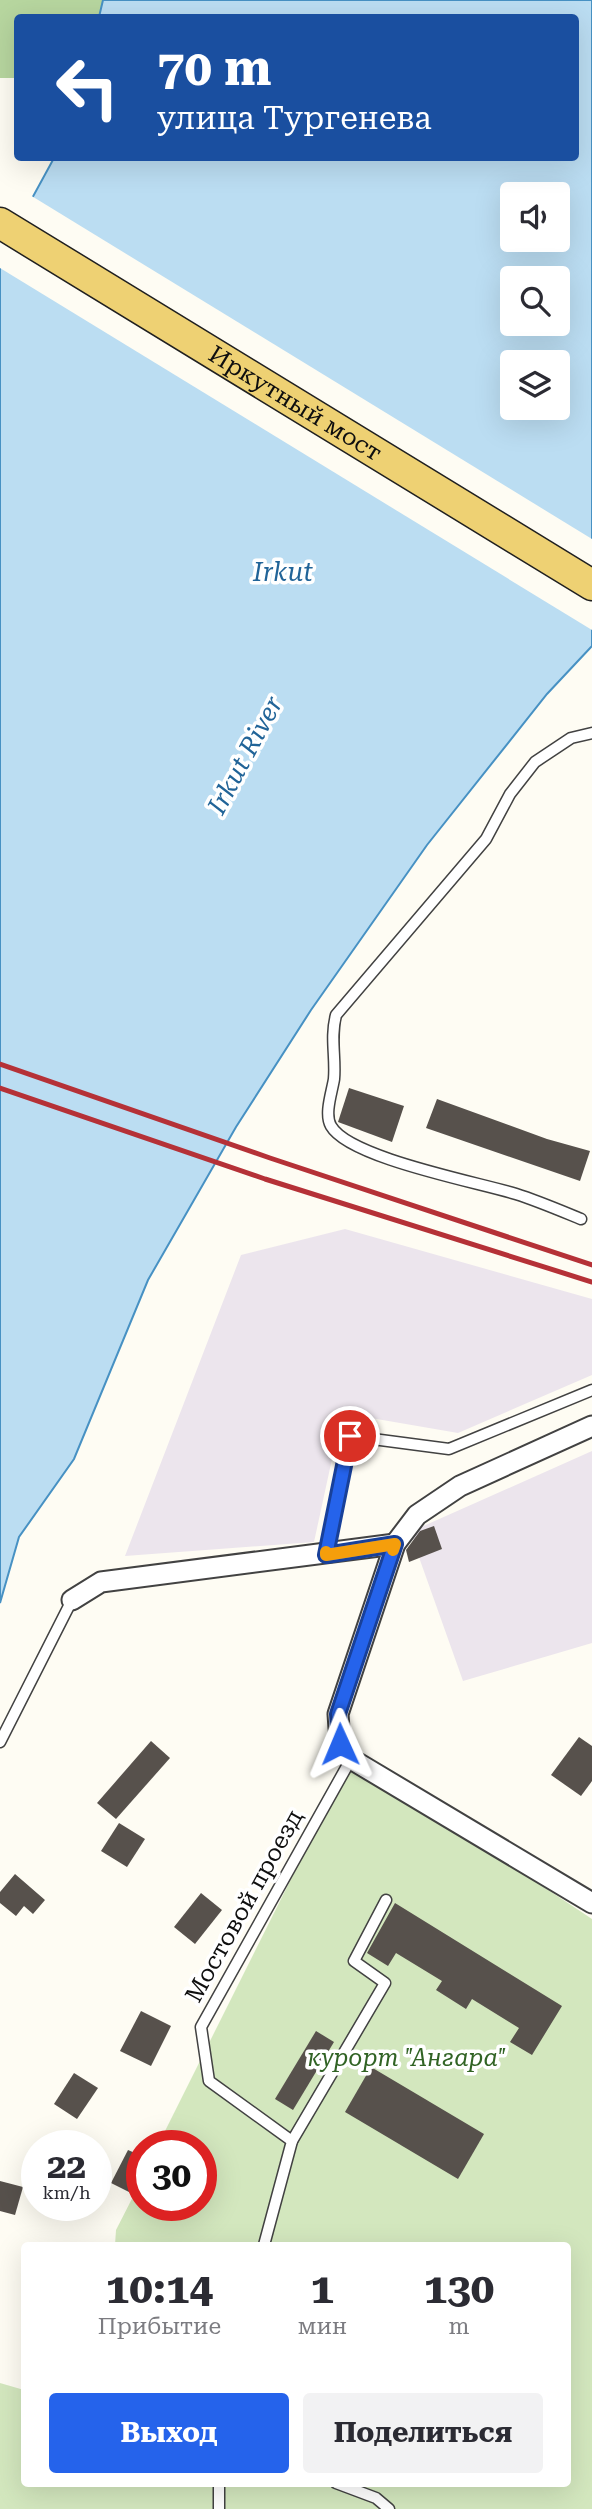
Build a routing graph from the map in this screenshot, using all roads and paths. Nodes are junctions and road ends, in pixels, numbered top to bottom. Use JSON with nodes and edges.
{"nodes":[{"id":1,"x":0,"y":223,"type":"edge"},
{"id":2,"x":592,"y":585,"type":"edge"},
{"id":3,"x":592,"y":733,"type":"edge"},
{"id":4,"x":581,"y":1219,"type":"dead end"},
{"id":5,"x":592,"y":1390,"type":"edge"},
{"id":6,"x":592,"y":1426,"type":"edge"},
{"id":7,"x":395,"y":1544,"type":"junction"},
{"id":8,"x":326,"y":1555,"type":"junction"},
{"id":9,"x":72,"y":1600,"type":"joint"},
{"id":10,"x":0,"y":1742,"type":"edge"},
{"id":11,"x":351,"y":1759,"type":"junction"},
{"id":12,"x":386,"y":1900,"type":"dead end"},
{"id":13,"x":592,"y":1903,"type":"edge"},
{"id":14,"x":292,"y":2141,"type":"junction"},
{"id":15,"x":265,"y":2242,"type":"edge"},
{"id":16,"x":219,"y":2487,"type":"edge"},
{"id":17,"x":347,"y":2487,"type":"edge"},
{"id":18,"x":219,"y":2509,"type":"edge"},
{"id":19,"x":389,"y":2509,"type":"edge"}],
"edges":[{"from":1,"to":2,"type":"main road","name":"Иркутный мост"},
{"from":3,"to":4,"type":"lane"},
{"from":5,"to":8,"type":"lane"},
{"from":6,"to":7,"type":"street"},
{"from":7,"to":8,"type":"street"},
{"from":7,"to":11,"type":"street"},
{"from":8,"to":9,"type":"street"},
{"from":9,"to":10,"type":"lane"},
{"from":11,"to":13,"type":"street"},
{"from":11,"to":14,"type":"lane","name":"Мостовой проезд"},
{"from":12,"to":14,"type":"lane"},
{"from":14,"to":15,"type":"lane"},
{"from":16,"to":18,"type":"lane"},
{"from":17,"to":19,"type":"lane"}]}
